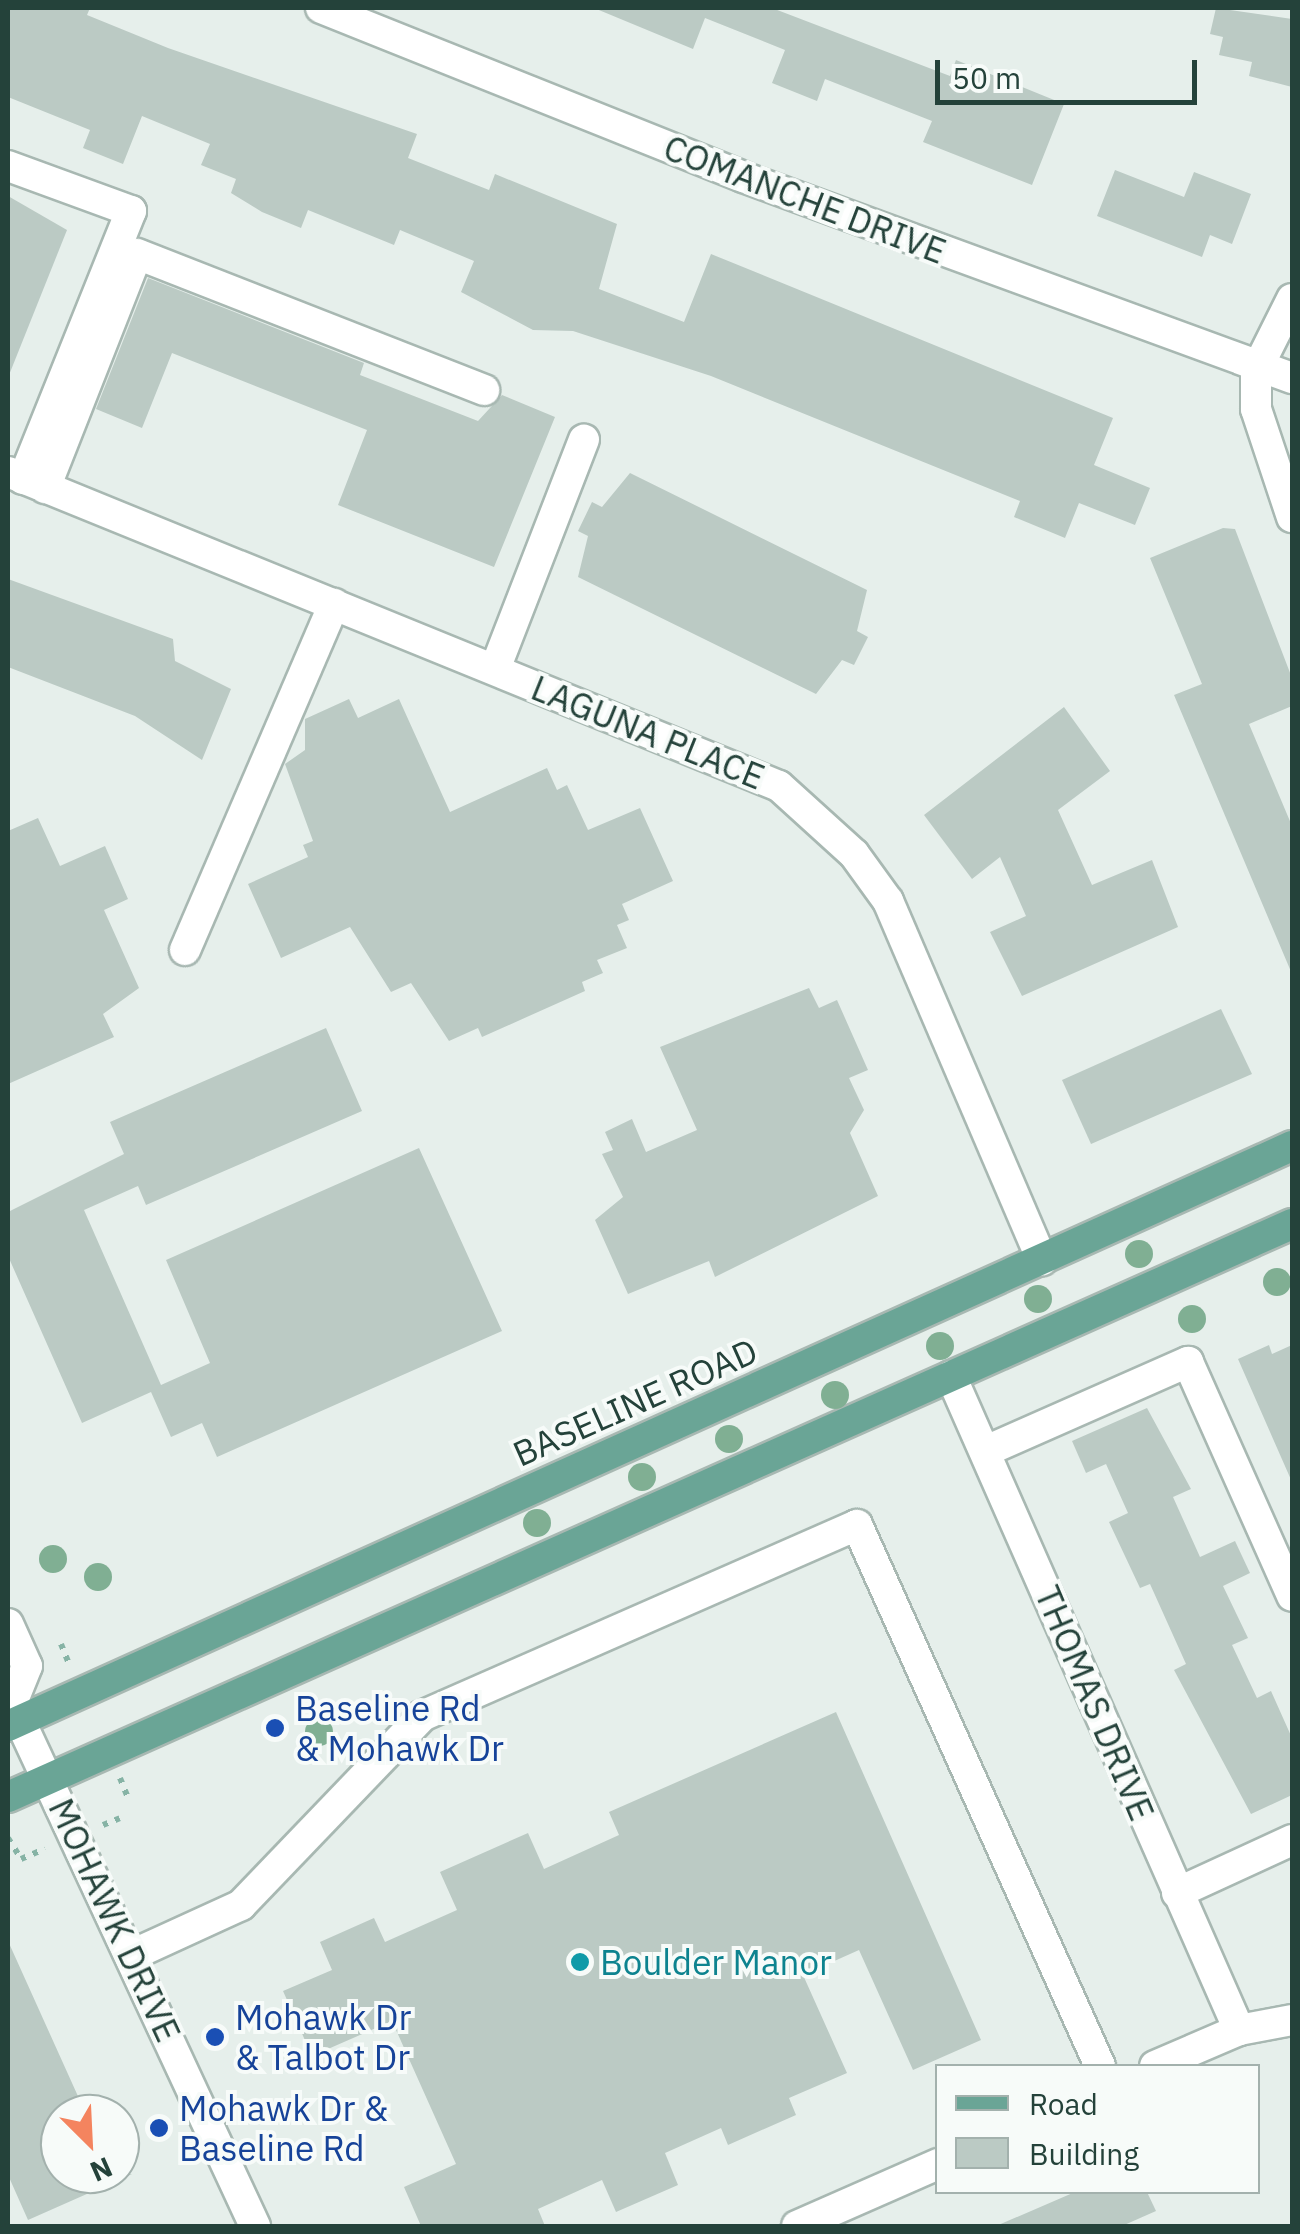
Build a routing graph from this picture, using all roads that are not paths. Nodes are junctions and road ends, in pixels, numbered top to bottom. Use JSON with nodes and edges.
{"nodes":[{"id":1,"x":321,"y":8,"type":"edge"},
{"id":2,"x":8,"y":166,"type":"edge"},
{"id":3,"x":1292,"y":299,"type":"edge"},
{"id":4,"x":1256,"y":372,"type":"junction"},
{"id":5,"x":1292,"y":378,"type":"edge"},
{"id":6,"x":484,"y":390,"type":"dead end"},
{"id":7,"x":584,"y":440,"type":"dead end"},
{"id":8,"x":25,"y":480,"type":"edge"},
{"id":9,"x":1292,"y":517,"type":"edge"},
{"id":10,"x":334,"y":604,"type":"junction"},
{"id":11,"x":495,"y":669,"type":"junction"},
{"id":12,"x":185,"y":950,"type":"dead end"},
{"id":13,"x":1292,"y":1146,"type":"edge"},
{"id":14,"x":1292,"y":1224,"type":"edge"},
{"id":15,"x":1042,"y":1260,"type":"junction"},
{"id":16,"x":951,"y":1376,"type":"junction"},
{"id":17,"x":986,"y":1451,"type":"junction"},
{"id":18,"x":1292,"y":1596,"type":"edge"},
{"id":19,"x":8,"y":1624,"type":"edge"},
{"id":20,"x":13,"y":1709,"type":"edge"},
{"id":21,"x":50,"y":1779,"type":"junction"},
{"id":22,"x":8,"y":1797,"type":"edge"},
{"id":23,"x":1292,"y":1840,"type":"edge"},
{"id":24,"x":1177,"y":1893,"type":"junction"},
{"id":25,"x":132,"y":1955,"type":"junction"},
{"id":26,"x":1292,"y":2020,"type":"edge"},
{"id":27,"x":1239,"y":2030,"type":"junction"},
{"id":28,"x":1099,"y":2064,"type":"edge"},
{"id":29,"x":1160,"y":2064,"type":"edge"},
{"id":30,"x":935,"y":2165,"type":"edge"},
{"id":31,"x":254,"y":2226,"type":"edge"},
{"id":32,"x":797,"y":2226,"type":"edge"}],
"edges":[{"from":1,"to":4,"type":"street","name":"COMANCHE DRIVE"},
{"from":2,"to":8,"type":"street"},
{"from":3,"to":4,"type":"street"},
{"from":4,"to":5,"type":"street","name":"COMANCHE DRIVE"},
{"from":4,"to":9,"type":"street"},
{"from":6,"to":8,"type":"street"},
{"from":7,"to":11,"type":"street"},
{"from":8,"to":10,"type":"street","name":"LAGUNA PLACE"},
{"from":10,"to":11,"type":"street","name":"LAGUNA PLACE"},
{"from":10,"to":12,"type":"street"},
{"from":11,"to":15,"type":"street","name":"LAGUNA PLACE"},
{"from":13,"to":15,"type":"main road","name":"BASELINE ROAD"},
{"from":14,"to":16,"type":"main road"},
{"from":15,"to":20,"type":"main road","name":"BASELINE ROAD"},
{"from":16,"to":17,"type":"street","name":"THOMAS DRIVE"},
{"from":16,"to":21,"type":"main road"},
{"from":17,"to":18,"type":"street"},
{"from":17,"to":24,"type":"street","name":"THOMAS DRIVE"},
{"from":19,"to":20,"type":"street"},
{"from":20,"to":21,"type":"street","name":"MOHAWK DRIVE"},
{"from":21,"to":22,"type":"main road"},
{"from":21,"to":25,"type":"street","name":"MOHAWK DRIVE"},
{"from":23,"to":24,"type":"street"},
{"from":24,"to":27,"type":"street","name":"THOMAS DRIVE"},
{"from":25,"to":28,"type":"street"},
{"from":25,"to":31,"type":"street","name":"MOHAWK DRIVE"},
{"from":26,"to":27,"type":"street"},
{"from":27,"to":29,"type":"street"},
{"from":30,"to":32,"type":"street"}]}
